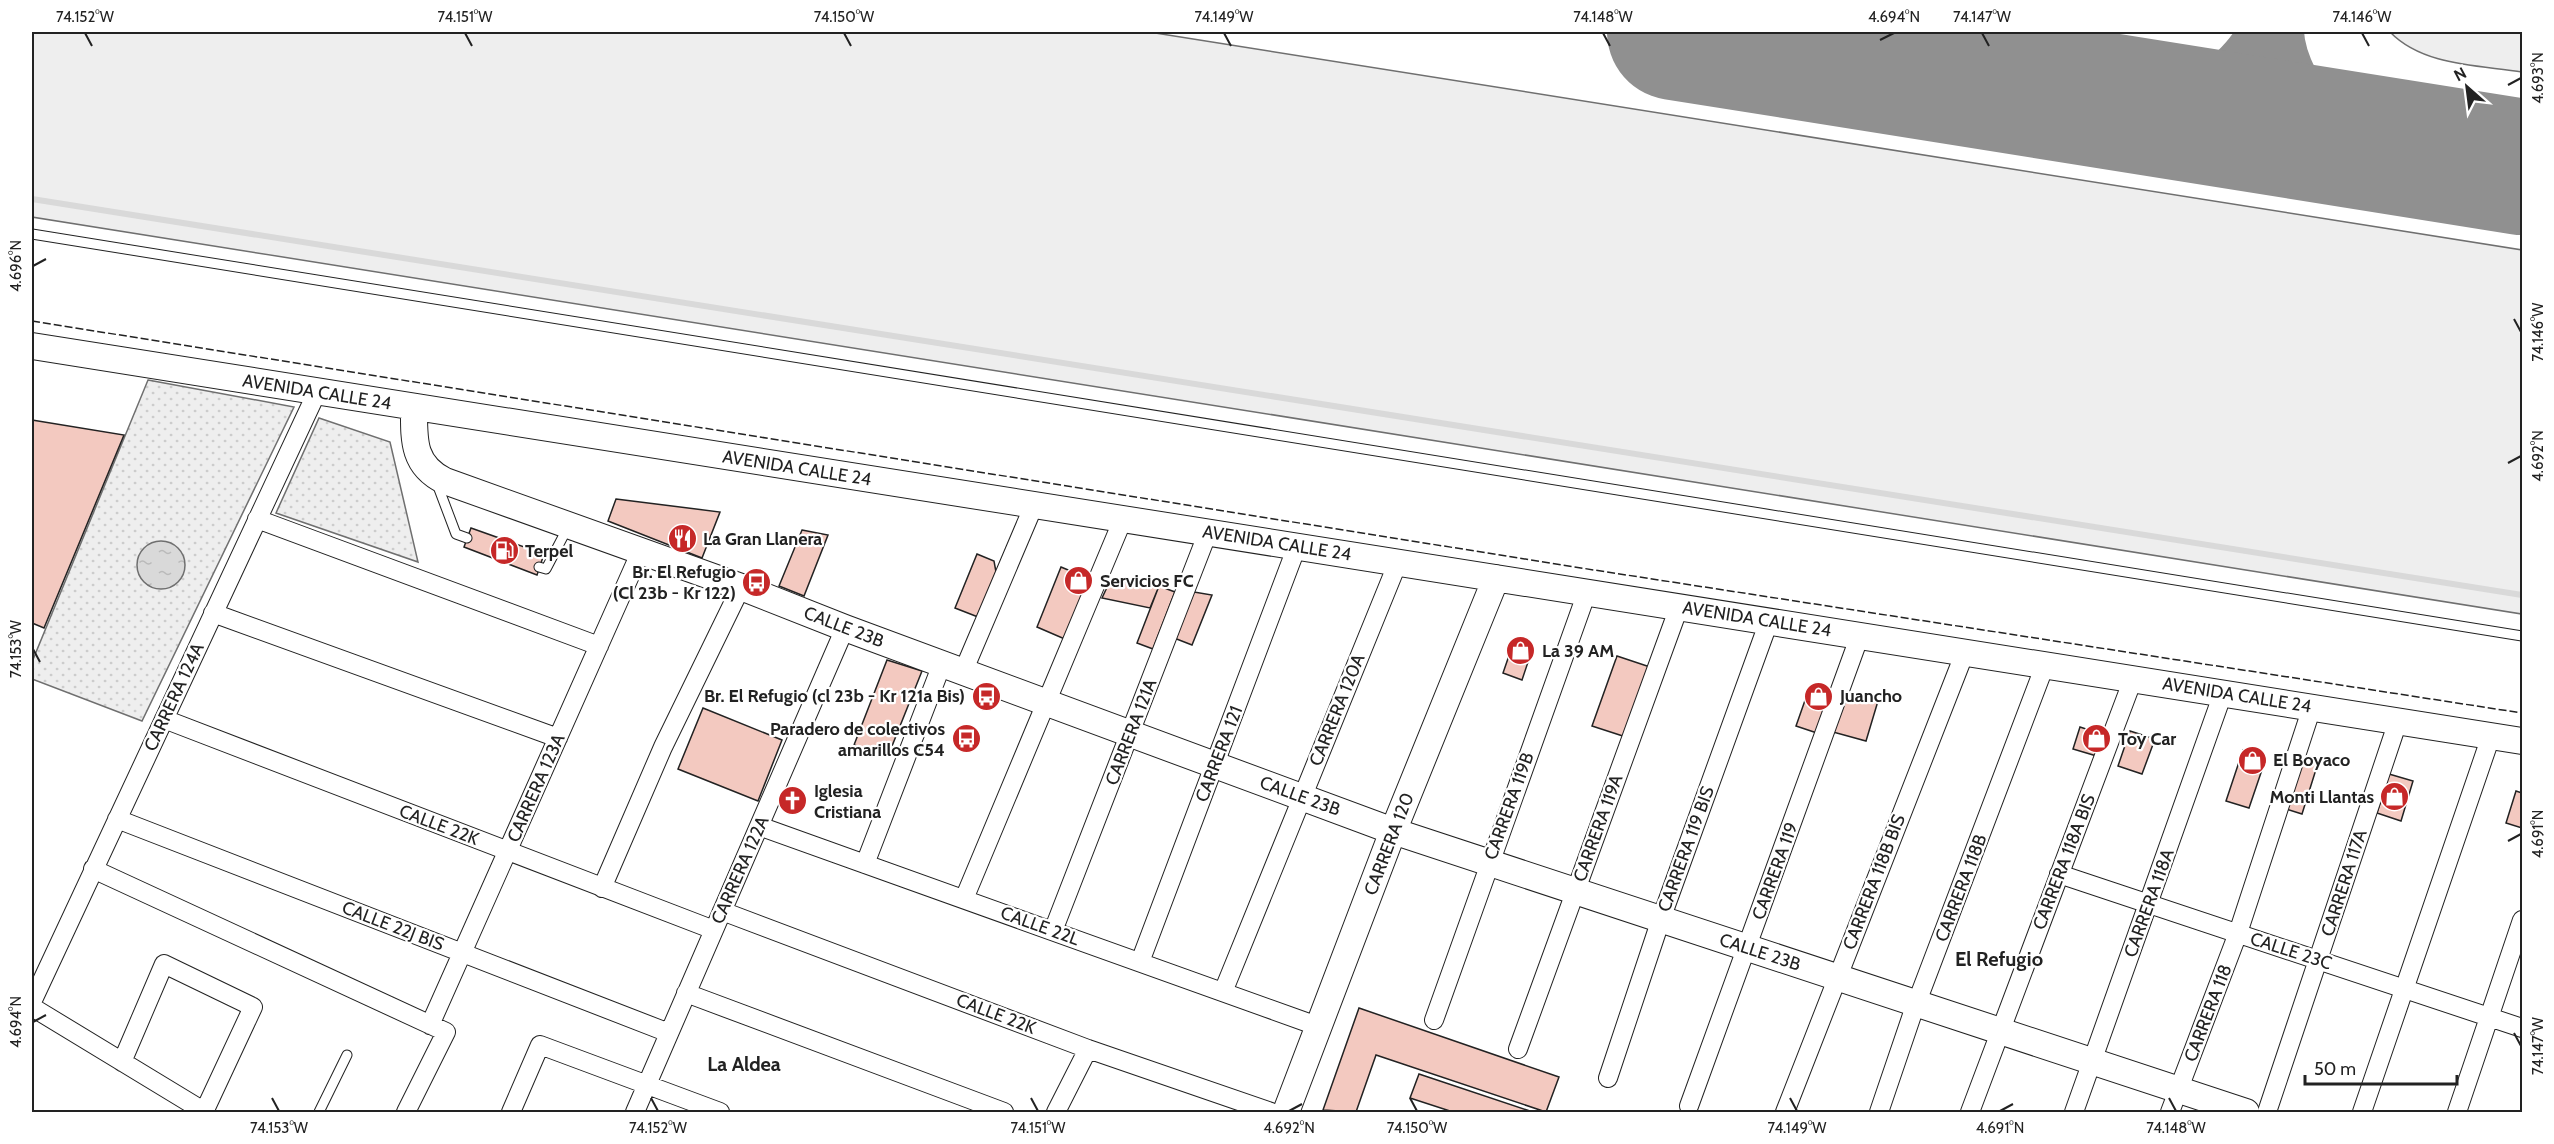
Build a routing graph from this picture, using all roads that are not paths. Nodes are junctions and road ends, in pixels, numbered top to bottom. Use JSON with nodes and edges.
{"nodes":[{"id":1,"x":32,"y":234,"type":"edge"},
{"id":2,"x":32,"y":346,"type":"edge"},
{"id":3,"x":317,"y":392,"type":"junction"},
{"id":4,"x":414,"y":407,"type":"junction"},
{"id":5,"x":435,"y":476,"type":"junction"},
{"id":6,"x":1034,"y":505,"type":"junction"},
{"id":7,"x":257,"y":519,"type":"junction"},
{"id":8,"x":1123,"y":519,"type":"junction"},
{"id":9,"x":569,"y":525,"type":"junction"},
{"id":10,"x":1208,"y":532,"type":"junction"},
{"id":11,"x":467,"y":538,"type":"dead end"},
{"id":12,"x":1297,"y":546,"type":"junction"},
{"id":13,"x":641,"y":551,"type":"junction"},
{"id":14,"x":1398,"y":562,"type":"junction"},
{"id":15,"x":539,"y":567,"type":"dead end"},
{"id":16,"x":1496,"y":578,"type":"junction"},
{"id":17,"x":741,"y":587,"type":"junction"},
{"id":18,"x":1587,"y":592,"type":"junction"},
{"id":19,"x":1679,"y":607,"type":"junction"},
{"id":20,"x":213,"y":614,"type":"junction"},
{"id":21,"x":1769,"y":621,"type":"junction"},
{"id":22,"x":844,"y":628,"type":"junction"},
{"id":23,"x":1860,"y":635,"type":"junction"},
{"id":24,"x":2523,"y":636,"type":"edge"},
{"id":25,"x":599,"y":646,"type":"junction"},
{"id":26,"x":1965,"y":652,"type":"junction"},
{"id":27,"x":2045,"y":665,"type":"junction"},
{"id":28,"x":952,"y":668,"type":"junction"},
{"id":29,"x":2133,"y":679,"type":"junction"},
{"id":30,"x":2223,"y":693,"type":"junction"},
{"id":31,"x":1046,"y":703,"type":"junction"},
{"id":32,"x":2312,"y":707,"type":"junction"},
{"id":33,"x":164,"y":719,"type":"junction"},
{"id":34,"x":2398,"y":721,"type":"junction"},
{"id":35,"x":1130,"y":733,"type":"junction"},
{"id":36,"x":2491,"y":736,"type":"junction"},
{"id":37,"x":558,"y":738,"type":"junction"},
{"id":38,"x":2523,"y":741,"type":"edge"},
{"id":39,"x":1215,"y":765,"type":"junction"},
{"id":40,"x":1302,"y":797,"type":"junction"},
{"id":41,"x":117,"y":819,"type":"junction"},
{"id":42,"x":759,"y":826,"type":"junction"},
{"id":43,"x":1393,"y":831,"type":"junction"},
{"id":44,"x":508,"y":852,"type":"junction"},
{"id":45,"x":1489,"y":862,"type":"junction"},
{"id":46,"x":865,"y":864,"type":"junction"},
{"id":47,"x":93,"y":869,"type":"junction"},
{"id":48,"x":2059,"y":874,"type":"junction"},
{"id":49,"x":602,"y":888,"type":"junction"},
{"id":50,"x":1575,"y":891,"type":"junction"},
{"id":51,"x":964,"y":899,"type":"junction"},
{"id":52,"x":2149,"y":904,"type":"junction"},
{"id":53,"x":722,"y":911,"type":"junction"},
{"id":54,"x":1661,"y":919,"type":"junction"},
{"id":55,"x":2523,"y":920,"type":"edge"},
{"id":56,"x":714,"y":930,"type":"junction"},
{"id":57,"x":1053,"y":931,"type":"junction"},
{"id":58,"x":2238,"y":933,"type":"junction"},
{"id":59,"x":1748,"y":948,"type":"junction"},
{"id":60,"x":462,"y":952,"type":"junction"},
{"id":61,"x":2318,"y":960,"type":"junction"},
{"id":62,"x":1140,"y":962,"type":"junction"},
{"id":63,"x":1837,"y":978,"type":"junction"},
{"id":64,"x":2405,"y":988,"type":"junction"},
{"id":65,"x":1223,"y":992,"type":"junction"},
{"id":66,"x":687,"y":993,"type":"junction"},
{"id":67,"x":32,"y":1002,"type":"edge"},
{"id":68,"x":1917,"y":1004,"type":"junction"},
{"id":69,"x":32,"y":1007,"type":"edge"},
{"id":70,"x":2489,"y":1017,"type":"junction"},
{"id":71,"x":1434,"y":1020,"type":"dead end"},
{"id":72,"x":1320,"y":1027,"type":"junction"},
{"id":73,"x":2523,"y":1028,"type":"edge"},
{"id":74,"x":438,"y":1029,"type":"junction"},
{"id":75,"x":2000,"y":1031,"type":"junction"},
{"id":76,"x":669,"y":1033,"type":"junction"},
{"id":77,"x":1088,"y":1049,"type":"junction"},
{"id":78,"x":1518,"y":1049,"type":"dead end"},
{"id":79,"x":347,"y":1055,"type":"dead end"},
{"id":80,"x":122,"y":1062,"type":"junction"},
{"id":81,"x":2092,"y":1062,"type":"junction"},
{"id":82,"x":1608,"y":1078,"type":"dead end"},
{"id":83,"x":647,"y":1085,"type":"junction"},
{"id":84,"x":2175,"y":1101,"type":"edge"},
{"id":85,"x":1689,"y":1106,"type":"dead end"},
{"id":86,"x":205,"y":1112,"type":"edge"},
{"id":87,"x":319,"y":1113,"type":"edge"},
{"id":88,"x":406,"y":1113,"type":"edge"},
{"id":89,"x":511,"y":1113,"type":"edge"},
{"id":90,"x":635,"y":1113,"type":"edge"},
{"id":91,"x":720,"y":1113,"type":"edge"},
{"id":92,"x":1004,"y":1113,"type":"edge"},
{"id":93,"x":1056,"y":1113,"type":"edge"},
{"id":94,"x":1271,"y":1113,"type":"edge"},
{"id":95,"x":1286,"y":1113,"type":"edge"},
{"id":96,"x":1785,"y":1113,"type":"edge"},
{"id":97,"x":1879,"y":1113,"type":"edge"},
{"id":98,"x":1971,"y":1113,"type":"edge"},
{"id":99,"x":2074,"y":1113,"type":"edge"},
{"id":100,"x":2246,"y":1113,"type":"edge"},
{"id":101,"x":2267,"y":1113,"type":"edge"},
{"id":102,"x":2362,"y":1113,"type":"edge"},
{"id":103,"x":2457,"y":1113,"type":"edge"}],
"edges":[{"from":1,"to":24,"type":"lane"},
{"from":2,"to":3,"type":"street","name":"AVENIDA CALLE 24"},
{"from":3,"to":4,"type":"street","name":"AVENIDA CALLE 24"},
{"from":3,"to":7,"type":"street","name":"CARRERA 124A"},
{"from":4,"to":5,"type":"street"},
{"from":4,"to":6,"type":"street","name":"AVENIDA CALLE 24"},
{"from":5,"to":9,"type":"street","name":"CALLE 23B"},
{"from":5,"to":11,"type":"lane"},
{"from":6,"to":8,"type":"street","name":"AVENIDA CALLE 24"},
{"from":6,"to":28,"type":"street"},
{"from":7,"to":20,"type":"street","name":"CARRERA 124A"},
{"from":7,"to":25,"type":"street"},
{"from":8,"to":10,"type":"street","name":"AVENIDA CALLE 24"},
{"from":8,"to":31,"type":"street"},
{"from":9,"to":13,"type":"street","name":"CALLE 23B"},
{"from":9,"to":15,"type":"lane"},
{"from":10,"to":12,"type":"street","name":"AVENIDA CALLE 24"},
{"from":10,"to":35,"type":"street","name":"CARRERA 121A"},
{"from":12,"to":14,"type":"street","name":"AVENIDA CALLE 24"},
{"from":12,"to":39,"type":"street","name":"CARRERA 121"},
{"from":13,"to":17,"type":"street","name":"CALLE 23B"},
{"from":13,"to":25,"type":"street","name":"CARRERA 123A"},
{"from":14,"to":16,"type":"street","name":"AVENIDA CALLE 24"},
{"from":14,"to":40,"type":"street","name":"CARRERA 120A"},
{"from":16,"to":18,"type":"street","name":"AVENIDA CALLE 24"},
{"from":16,"to":43,"type":"street","name":"CARRERA 120"},
{"from":17,"to":22,"type":"street","name":"CALLE 23B"},
{"from":17,"to":49,"type":"street"},
{"from":18,"to":19,"type":"street","name":"AVENIDA CALLE 24"},
{"from":18,"to":45,"type":"street","name":"CARRERA 119B"},
{"from":19,"to":21,"type":"street","name":"AVENIDA CALLE 24"},
{"from":19,"to":50,"type":"street","name":"CARRERA 119A"},
{"from":20,"to":33,"type":"street","name":"CARRERA 124A"},
{"from":20,"to":37,"type":"street"},
{"from":21,"to":23,"type":"street","name":"AVENIDA CALLE 24"},
{"from":21,"to":54,"type":"street","name":"CARRERA 119 BIS"},
{"from":22,"to":28,"type":"street","name":"CALLE 23B"},
{"from":22,"to":42,"type":"street","name":"CARRERA 122A"},
{"from":23,"to":26,"type":"street","name":"AVENIDA CALLE 24"},
{"from":23,"to":59,"type":"street","name":"CARRERA 119"},
{"from":25,"to":37,"type":"street","name":"CARRERA 123A"},
{"from":26,"to":27,"type":"street","name":"AVENIDA CALLE 24"},
{"from":26,"to":63,"type":"street","name":"CARRERA 118B BIS"},
{"from":27,"to":29,"type":"street","name":"AVENIDA CALLE 24"},
{"from":27,"to":68,"type":"street","name":"CARRERA 118B"},
{"from":28,"to":31,"type":"street","name":"CALLE 23B"},
{"from":28,"to":46,"type":"street"},
{"from":29,"to":30,"type":"street","name":"AVENIDA CALLE 24"},
{"from":29,"to":48,"type":"street","name":"CARRERA 118A BIS"},
{"from":30,"to":32,"type":"street","name":"AVENIDA CALLE 24"},
{"from":30,"to":52,"type":"street","name":"CARRERA 118A"},
{"from":31,"to":35,"type":"street","name":"CALLE 23B"},
{"from":31,"to":51,"type":"street"},
{"from":32,"to":34,"type":"street","name":"AVENIDA CALLE 24"},
{"from":32,"to":58,"type":"street","name":"CARRERA 118"},
{"from":33,"to":41,"type":"street","name":"CARRERA 124A"},
{"from":33,"to":44,"type":"street","name":"CALLE 22K"},
{"from":34,"to":36,"type":"street","name":"AVENIDA CALLE 24"},
{"from":34,"to":61,"type":"street","name":"CARRERA 117A"},
{"from":35,"to":39,"type":"street","name":"CALLE 23B"},
{"from":35,"to":57,"type":"street","name":"CARRERA 121A"},
{"from":36,"to":38,"type":"street","name":"AVENIDA CALLE 24"},
{"from":36,"to":64,"type":"street"},
{"from":37,"to":44,"type":"street","name":"CARRERA 123A"},
{"from":39,"to":40,"type":"street","name":"CALLE 23B"},
{"from":39,"to":62,"type":"street","name":"CARRERA 121"},
{"from":40,"to":43,"type":"street","name":"CALLE 23B"},
{"from":40,"to":65,"type":"street","name":"CARRERA 120A"},
{"from":41,"to":47,"type":"street","name":"CARRERA 124A"},
{"from":41,"to":60,"type":"street","name":"CALLE 22J BIS"},
{"from":42,"to":46,"type":"street","name":"CALLE 22L"},
{"from":42,"to":53,"type":"street","name":"CARRERA 122A"},
{"from":43,"to":45,"type":"street","name":"CALLE 23B"},
{"from":43,"to":72,"type":"street","name":"CARRERA 120"},
{"from":44,"to":49,"type":"street","name":"CALLE 22K"},
{"from":44,"to":60,"type":"street","name":"CARRERA 123A"},
{"from":45,"to":50,"type":"street","name":"CALLE 23B"},
{"from":45,"to":71,"type":"street","name":"CARRERA 119B"},
{"from":46,"to":51,"type":"street","name":"CALLE 22L"},
{"from":47,"to":67,"type":"street","name":"CARRERA 124A"},
{"from":47,"to":74,"type":"street"},
{"from":48,"to":52,"type":"street","name":"CALLE 23C"},
{"from":48,"to":75,"type":"street","name":"CARRERA 118A BIS"},
{"from":49,"to":56,"type":"street","name":"CALLE 22K"},
{"from":50,"to":54,"type":"street","name":"CALLE 23B"},
{"from":50,"to":78,"type":"street","name":"CARRERA 119A"},
{"from":51,"to":57,"type":"street","name":"CALLE 22L"},
{"from":52,"to":58,"type":"street","name":"CALLE 23C"},
{"from":52,"to":81,"type":"street","name":"CARRERA 118A"},
{"from":53,"to":56,"type":"street","name":"CARRERA 122A"},
{"from":53,"to":77,"type":"street","name":"CALLE 22K"},
{"from":54,"to":59,"type":"street","name":"CALLE 23B"},
{"from":54,"to":82,"type":"street","name":"CARRERA 119 BIS"},
{"from":55,"to":70,"type":"street"},
{"from":56,"to":66,"type":"street","name":"CARRERA 122A"},
{"from":57,"to":62,"type":"street","name":"CALLE 22L"},
{"from":58,"to":61,"type":"street","name":"CALLE 23C"},
{"from":58,"to":84,"type":"street","name":"CARRERA 118"},
{"from":59,"to":63,"type":"street","name":"CALLE 23B"},
{"from":59,"to":85,"type":"street","name":"CARRERA 119"},
{"from":60,"to":74,"type":"street","name":"CARRERA 123A"},
{"from":60,"to":76,"type":"street","name":"CALLE 22J BIS"},
{"from":61,"to":64,"type":"street","name":"CALLE 23C"},
{"from":61,"to":101,"type":"street","name":"CARRERA 117A"},
{"from":62,"to":65,"type":"street","name":"CALLE 22L"},
{"from":63,"to":68,"type":"street","name":"CALLE 23B"},
{"from":63,"to":96,"type":"street","name":"CARRERA 118B BIS"},
{"from":64,"to":70,"type":"street","name":"CALLE 23C"},
{"from":64,"to":102,"type":"street"},
{"from":65,"to":72,"type":"street","name":"CALLE 22L"},
{"from":66,"to":76,"type":"street","name":"CARRERA 122A"},
{"from":66,"to":92,"type":"street"},
{"from":68,"to":75,"type":"street","name":"CALLE 23B"},
{"from":68,"to":97,"type":"street","name":"CARRERA 118B"},
{"from":69,"to":80,"type":"street"},
{"from":70,"to":73,"type":"street","name":"CALLE 23C"},
{"from":70,"to":103,"type":"street"},
{"from":72,"to":95,"type":"street","name":"CARRERA 120"},
{"from":74,"to":88,"type":"street","name":"CARRERA 123A"},
{"from":75,"to":81,"type":"street","name":"CALLE 23B"},
{"from":75,"to":98,"type":"street","name":"CARRERA 118A BIS"},
{"from":76,"to":83,"type":"street","name":"CARRERA 122A"},
{"from":77,"to":93,"type":"street"},
{"from":77,"to":94,"type":"street","name":"CALLE 22K"},
{"from":79,"to":87,"type":"lane"},
{"from":80,"to":86,"type":"street"},
{"from":80,"to":86,"type":"street"},
{"from":81,"to":84,"type":"street","name":"CALLE 23B"},
{"from":81,"to":99,"type":"street","name":"CARRERA 118A"},
{"from":83,"to":89,"type":"street"},
{"from":83,"to":90,"type":"street","name":"CARRERA 122A"},
{"from":83,"to":91,"type":"street"},
{"from":84,"to":100,"type":"street","name":"CALLE 23B"}]}
